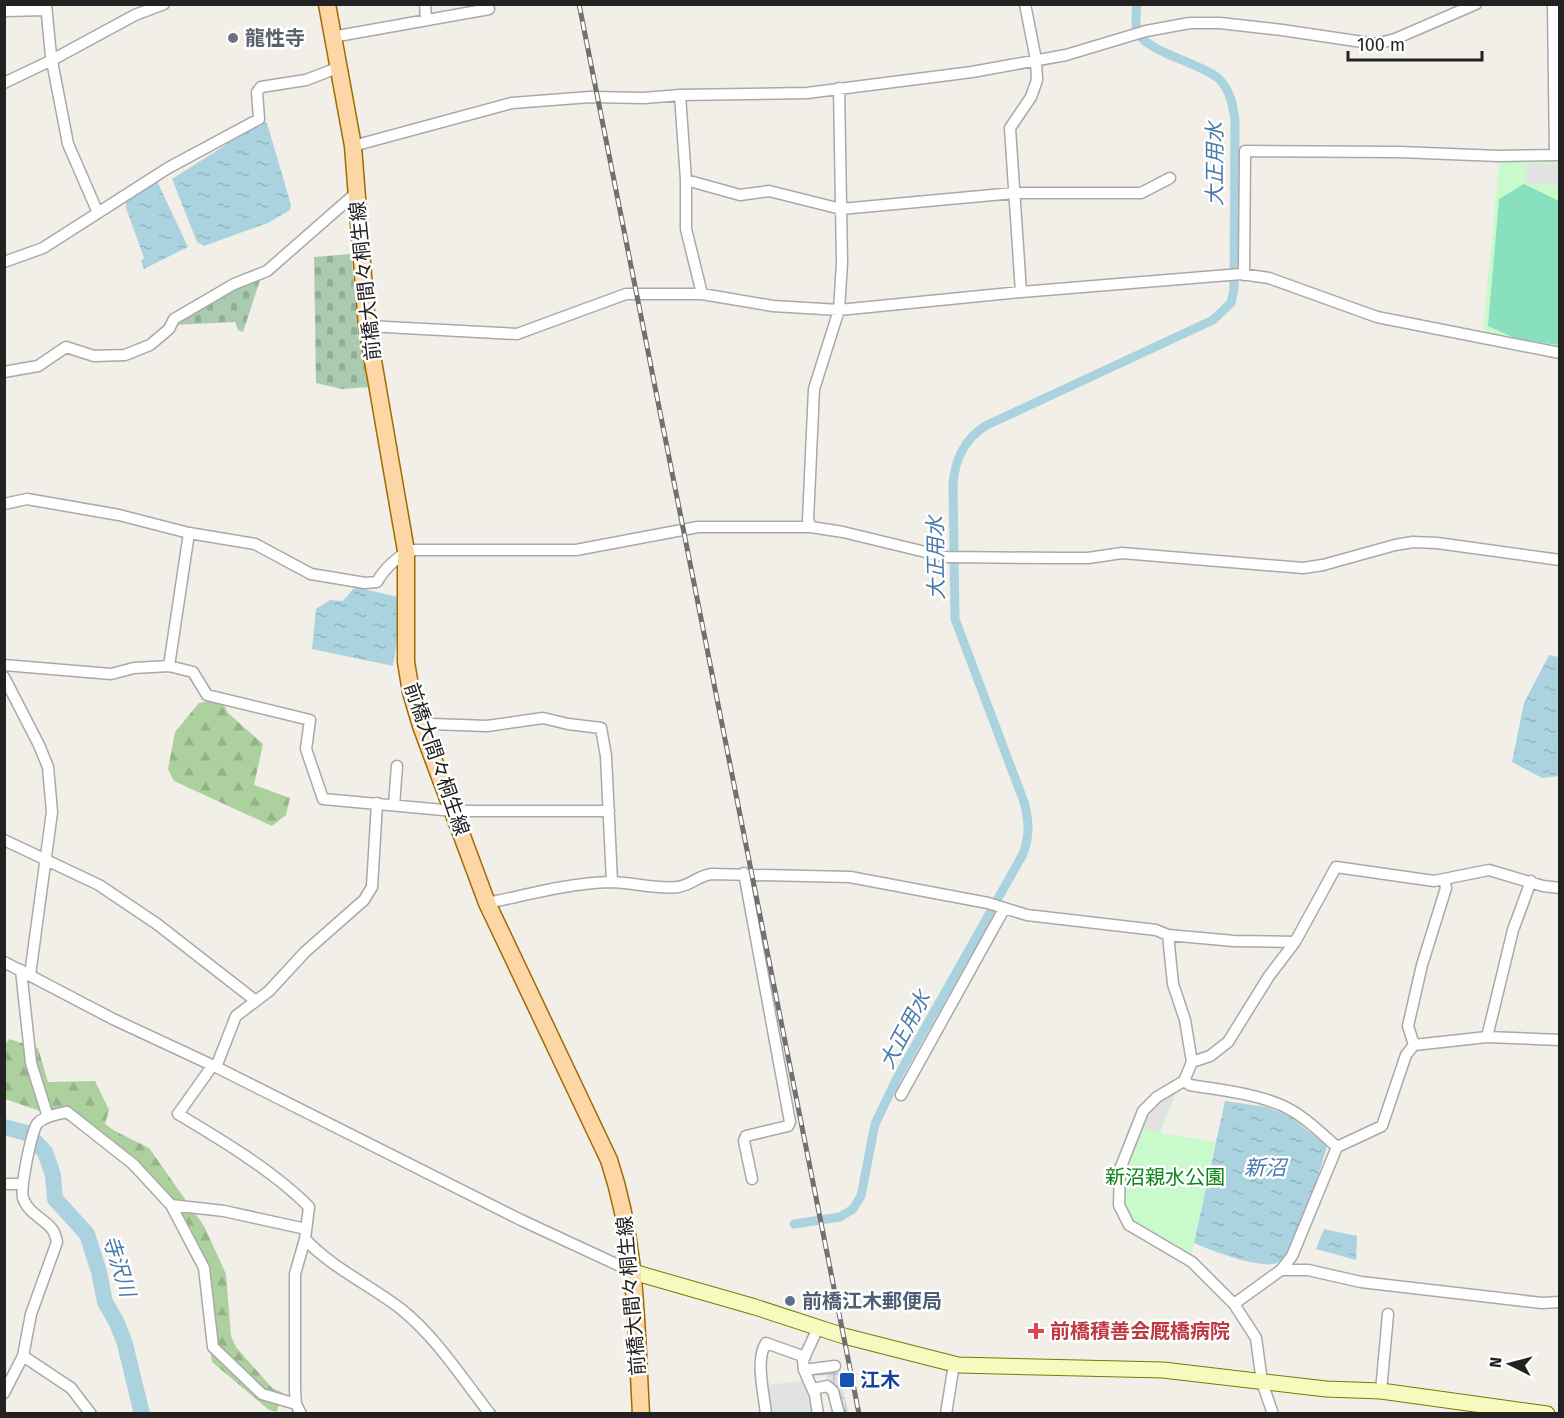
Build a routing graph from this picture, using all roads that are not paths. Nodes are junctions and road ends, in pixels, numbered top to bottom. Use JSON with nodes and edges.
{"nodes":[{"id":1,"x":164,"y":4,"type":"edge"},
{"id":2,"x":327,"y":4,"type":"edge"},
{"id":3,"x":425,"y":4,"type":"edge"},
{"id":4,"x":1024,"y":4,"type":"edge"},
{"id":5,"x":1476,"y":4,"type":"edge"},
{"id":6,"x":1553,"y":4,"type":"edge"},
{"id":7,"x":46,"y":8,"type":"edge"},
{"id":8,"x":489,"y":9,"type":"dead end"},
{"id":9,"x":4,"y":11,"type":"edge"},
{"id":10,"x":426,"y":20,"type":"junction"},
{"id":11,"x":332,"y":37,"type":"junction"},
{"id":12,"x":52,"y":60,"type":"junction"},
{"id":13,"x":1036,"y":60,"type":"junction"},
{"id":14,"x":337,"y":68,"type":"junction"},
{"id":15,"x":4,"y":82,"type":"edge"},
{"id":16,"x":839,"y":88,"type":"junction"},
{"id":17,"x":680,"y":95,"type":"junction"},
{"id":18,"x":353,"y":146,"type":"junction"},
{"id":19,"x":1557,"y":155,"type":"edge"},
{"id":20,"x":1170,"y":178,"type":"dead end"},
{"id":21,"x":686,"y":180,"type":"junction"},
{"id":22,"x":356,"y":193,"type":"junction"},
{"id":23,"x":1014,"y":193,"type":"junction"},
{"id":24,"x":841,"y":209,"type":"junction"},
{"id":25,"x":98,"y":213,"type":"junction"},
{"id":26,"x":4,"y":262,"type":"edge"},
{"id":27,"x":1242,"y":275,"type":"junction"},
{"id":28,"x":1021,"y":292,"type":"junction"},
{"id":29,"x":702,"y":294,"type":"junction"},
{"id":30,"x":839,"y":309,"type":"junction"},
{"id":31,"x":367,"y":326,"type":"junction"},
{"id":32,"x":1560,"y":353,"type":"edge"},
{"id":33,"x":4,"y":372,"type":"edge"},
{"id":34,"x":4,"y":504,"type":"edge"},
{"id":35,"x":811,"y":527,"type":"junction"},
{"id":36,"x":189,"y":533,"type":"junction"},
{"id":37,"x":406,"y":551,"type":"junction"},
{"id":38,"x":1560,"y":560,"type":"edge"},
{"id":39,"x":4,"y":665,"type":"edge"},
{"id":40,"x":169,"y":666,"type":"junction"},
{"id":41,"x":4,"y":677,"type":"edge"},
{"id":42,"x":421,"y":726,"type":"junction"},
{"id":43,"x":397,"y":766,"type":"dead end"},
{"id":44,"x":377,"y":803,"type":"junction"},
{"id":45,"x":394,"y":805,"type":"junction"},
{"id":46,"x":454,"y":811,"type":"junction"},
{"id":47,"x":609,"y":812,"type":"junction"},
{"id":48,"x":4,"y":840,"type":"edge"},
{"id":49,"x":45,"y":858,"type":"junction"},
{"id":50,"x":744,"y":873,"type":"junction"},
{"id":51,"x":1444,"y":879,"type":"junction"},
{"id":52,"x":1531,"y":881,"type":"junction"},
{"id":53,"x":612,"y":882,"type":"junction"},
{"id":54,"x":1560,"y":888,"type":"edge"},
{"id":55,"x":487,"y":903,"type":"junction"},
{"id":56,"x":1003,"y":908,"type":"junction"},
{"id":57,"x":1168,"y":935,"type":"junction"},
{"id":58,"x":1295,"y":942,"type":"junction"},
{"id":59,"x":4,"y":962,"type":"edge"},
{"id":60,"x":25,"y":972,"type":"junction"},
{"id":61,"x":256,"y":1001,"type":"junction"},
{"id":62,"x":1487,"y":1037,"type":"junction"},
{"id":63,"x":1560,"y":1040,"type":"edge"},
{"id":64,"x":1414,"y":1045,"type":"junction"},
{"id":65,"x":1192,"y":1062,"type":"junction"},
{"id":66,"x":215,"y":1066,"type":"junction"},
{"id":67,"x":1184,"y":1082,"type":"junction"},
{"id":68,"x":901,"y":1095,"type":"dead end"},
{"id":69,"x":48,"y":1117,"type":"junction"},
{"id":70,"x":1337,"y":1147,"type":"junction"},
{"id":71,"x":752,"y":1179,"type":"dead end"},
{"id":72,"x":4,"y":1184,"type":"edge"},
{"id":73,"x":23,"y":1184,"type":"junction"},
{"id":74,"x":171,"y":1205,"type":"junction"},
{"id":75,"x":306,"y":1234,"type":"junction"},
{"id":76,"x":1281,"y":1270,"type":"junction"},
{"id":77,"x":633,"y":1272,"type":"junction"},
{"id":78,"x":1560,"y":1302,"type":"edge"},
{"id":79,"x":1234,"y":1304,"type":"junction"},
{"id":80,"x":1388,"y":1314,"type":"dead end"},
{"id":81,"x":818,"y":1328,"type":"junction"},
{"id":82,"x":22,"y":1356,"type":"junction"},
{"id":83,"x":805,"y":1357,"type":"junction"},
{"id":84,"x":954,"y":1364,"type":"junction"},
{"id":85,"x":835,"y":1366,"type":"dead end"},
{"id":86,"x":804,"y":1370,"type":"junction"},
{"id":87,"x":1262,"y":1382,"type":"junction"},
{"id":88,"x":813,"y":1389,"type":"junction"},
{"id":89,"x":1381,"y":1391,"type":"junction"},
{"id":90,"x":4,"y":1393,"type":"edge"},
{"id":91,"x":298,"y":1408,"type":"edge"},
{"id":92,"x":91,"y":1413,"type":"edge"},
{"id":93,"x":490,"y":1413,"type":"edge"},
{"id":94,"x":641,"y":1413,"type":"edge"},
{"id":95,"x":766,"y":1413,"type":"edge"},
{"id":96,"x":818,"y":1413,"type":"edge"},
{"id":97,"x":839,"y":1413,"type":"edge"},
{"id":98,"x":946,"y":1413,"type":"edge"},
{"id":99,"x":1273,"y":1413,"type":"edge"},
{"id":100,"x":1547,"y":1413,"type":"edge"}],
"edges":[{"from":1,"to":12,"type":"street"},
{"from":2,"to":11,"type":"main road","name":"前橋大間々桐生線"},
{"from":3,"to":10,"type":"street"},
{"from":4,"to":13,"type":"street"},
{"from":5,"to":13,"type":"street"},
{"from":6,"to":19,"type":"street"},
{"from":7,"to":9,"type":"street"},
{"from":7,"to":12,"type":"street"},
{"from":8,"to":10,"type":"street"},
{"from":10,"to":11,"type":"street"},
{"from":11,"to":14,"type":"main road","name":"前橋大間々桐生線"},
{"from":12,"to":15,"type":"street"},
{"from":12,"to":25,"type":"street"},
{"from":13,"to":16,"type":"street"},
{"from":13,"to":23,"type":"street"},
{"from":14,"to":18,"type":"main road","name":"前橋大間々桐生線"},
{"from":14,"to":25,"type":"street"},
{"from":16,"to":17,"type":"street"},
{"from":16,"to":24,"type":"street"},
{"from":17,"to":18,"type":"street"},
{"from":17,"to":21,"type":"street"},
{"from":18,"to":22,"type":"main road","name":"前橋大間々桐生線"},
{"from":19,"to":27,"type":"street"},
{"from":20,"to":23,"type":"street"},
{"from":21,"to":24,"type":"street"},
{"from":21,"to":29,"type":"street"},
{"from":22,"to":31,"type":"main road","name":"前橋大間々桐生線"},
{"from":22,"to":33,"type":"street"},
{"from":23,"to":24,"type":"street"},
{"from":23,"to":28,"type":"street"},
{"from":24,"to":30,"type":"street"},
{"from":25,"to":26,"type":"street"},
{"from":27,"to":28,"type":"street"},
{"from":27,"to":32,"type":"street"},
{"from":28,"to":30,"type":"street"},
{"from":29,"to":30,"type":"street"},
{"from":29,"to":31,"type":"street"},
{"from":30,"to":35,"type":"street"},
{"from":31,"to":37,"type":"main road","name":"前橋大間々桐生線"},
{"from":34,"to":36,"type":"street"},
{"from":35,"to":37,"type":"street"},
{"from":35,"to":38,"type":"street"},
{"from":36,"to":37,"type":"street"},
{"from":36,"to":40,"type":"street"},
{"from":37,"to":42,"type":"main road","name":"前橋大間々桐生線"},
{"from":39,"to":40,"type":"street"},
{"from":40,"to":44,"type":"street"},
{"from":41,"to":49,"type":"street"},
{"from":42,"to":46,"type":"main road","name":"前橋大間々桐生線"},
{"from":42,"to":47,"type":"street"},
{"from":43,"to":45,"type":"street"},
{"from":44,"to":45,"type":"street"},
{"from":44,"to":61,"type":"street"},
{"from":45,"to":46,"type":"street"},
{"from":46,"to":47,"type":"street"},
{"from":46,"to":55,"type":"main road","name":"前橋大間々桐生線"},
{"from":47,"to":53,"type":"street"},
{"from":48,"to":49,"type":"street"},
{"from":49,"to":60,"type":"street"},
{"from":49,"to":61,"type":"street"},
{"from":50,"to":53,"type":"street"},
{"from":50,"to":56,"type":"street"},
{"from":50,"to":71,"type":"street"},
{"from":51,"to":52,"type":"street"},
{"from":51,"to":58,"type":"street"},
{"from":51,"to":64,"type":"street"},
{"from":52,"to":54,"type":"street"},
{"from":52,"to":62,"type":"street"},
{"from":53,"to":55,"type":"street"},
{"from":55,"to":77,"type":"main road","name":"前橋大間々桐生線"},
{"from":56,"to":57,"type":"street"},
{"from":56,"to":68,"type":"street"},
{"from":57,"to":58,"type":"street"},
{"from":57,"to":65,"type":"street"},
{"from":58,"to":65,"type":"street"},
{"from":59,"to":60,"type":"street"},
{"from":60,"to":66,"type":"street"},
{"from":60,"to":69,"type":"street"},
{"from":61,"to":66,"type":"street"},
{"from":62,"to":63,"type":"street"},
{"from":62,"to":64,"type":"street"},
{"from":64,"to":70,"type":"street"},
{"from":65,"to":67,"type":"street"},
{"from":66,"to":75,"type":"street"},
{"from":66,"to":77,"type":"street"},
{"from":67,"to":70,"type":"street"},
{"from":67,"to":79,"type":"street"},
{"from":69,"to":73,"type":"street"},
{"from":69,"to":74,"type":"street"},
{"from":70,"to":76,"type":"street"},
{"from":72,"to":73,"type":"street"},
{"from":73,"to":82,"type":"street"},
{"from":74,"to":75,"type":"street"},
{"from":74,"to":91,"type":"street"},
{"from":75,"to":91,"type":"street"},
{"from":75,"to":93,"type":"street"},
{"from":76,"to":78,"type":"street"},
{"from":76,"to":79,"type":"street"},
{"from":77,"to":81,"type":"street"},
{"from":77,"to":94,"type":"main road","name":"前橋大間々桐生線"},
{"from":79,"to":87,"type":"street"},
{"from":80,"to":89,"type":"street"},
{"from":81,"to":83,"type":"street"},
{"from":81,"to":84,"type":"street"},
{"from":82,"to":90,"type":"street"},
{"from":82,"to":92,"type":"street"},
{"from":83,"to":86,"type":"street"},
{"from":83,"to":95,"type":"street"},
{"from":84,"to":87,"type":"street"},
{"from":84,"to":98,"type":"street"},
{"from":85,"to":86,"type":"street"},
{"from":86,"to":88,"type":"street"},
{"from":87,"to":89,"type":"street"},
{"from":87,"to":99,"type":"street"},
{"from":88,"to":96,"type":"street"},
{"from":88,"to":97,"type":"street"},
{"from":89,"to":100,"type":"street"}]}
